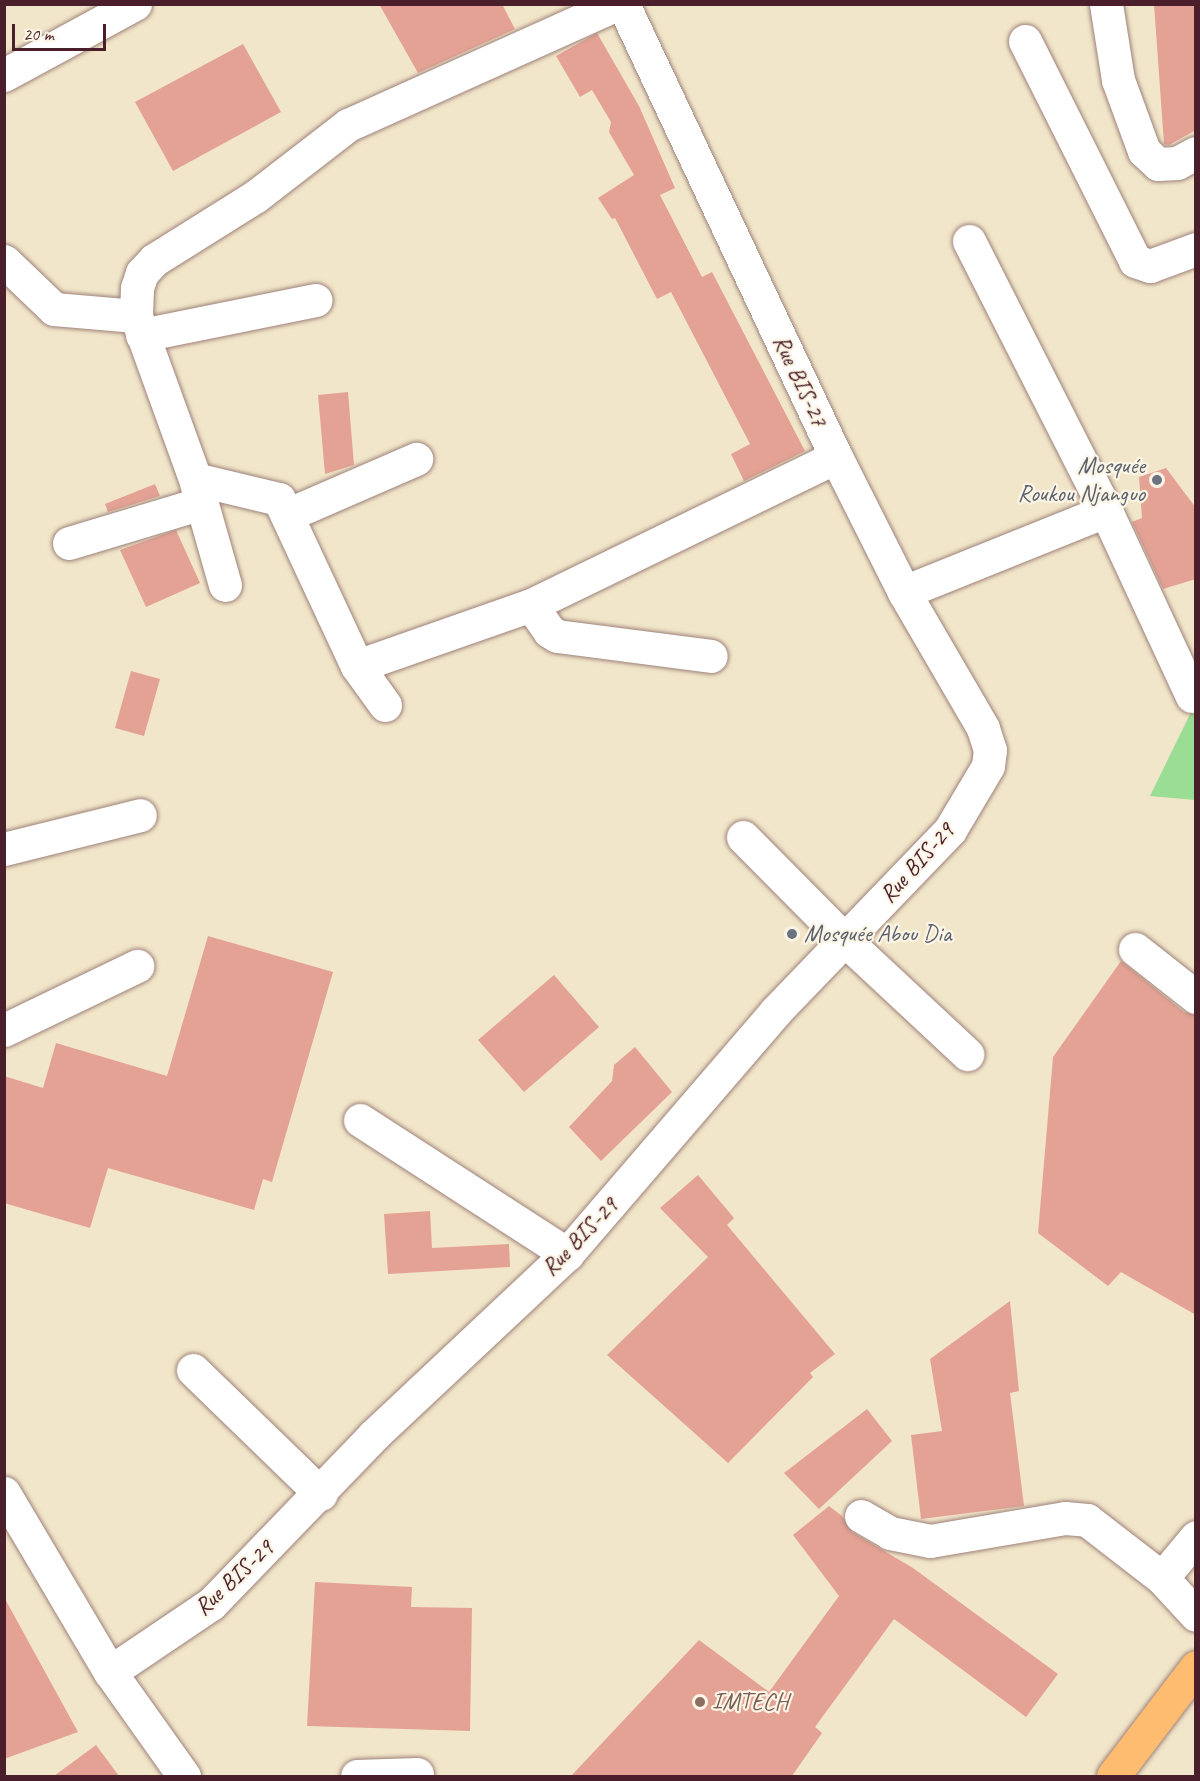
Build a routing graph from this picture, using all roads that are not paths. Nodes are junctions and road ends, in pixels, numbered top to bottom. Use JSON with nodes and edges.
{"nodes":[{"id":1,"x":135,"y":4,"type":"edge"},
{"id":2,"x":617,"y":4,"type":"edge"},
{"id":3,"x":623,"y":4,"type":"edge"},
{"id":4,"x":1106,"y":4,"type":"edge"},
{"id":5,"x":1025,"y":41,"type":"dead end"},
{"id":6,"x":6,"y":66,"type":"edge"},
{"id":7,"x":1196,"y":153,"type":"edge"},
{"id":8,"x":969,"y":241,"type":"dead end"},
{"id":9,"x":1196,"y":249,"type":"edge"},
{"id":10,"x":4,"y":261,"type":"edge"},
{"id":11,"x":315,"y":300,"type":"dead end"},
{"id":12,"x":139,"y":326,"type":"junction"},
{"id":13,"x":836,"y":457,"type":"junction"},
{"id":14,"x":416,"y":459,"type":"dead end"},
{"id":15,"x":198,"y":491,"type":"junction"},
{"id":16,"x":1106,"y":511,"type":"junction"},
{"id":17,"x":287,"y":515,"type":"junction"},
{"id":18,"x":69,"y":543,"type":"dead end"},
{"id":19,"x":225,"y":585,"type":"dead end"},
{"id":20,"x":904,"y":592,"type":"junction"},
{"id":21,"x":531,"y":605,"type":"junction"},
{"id":22,"x":711,"y":656,"type":"dead end"},
{"id":23,"x":357,"y":666,"type":"junction"},
{"id":24,"x":1192,"y":696,"type":"dead end"},
{"id":25,"x":385,"y":705,"type":"dead end"},
{"id":26,"x":990,"y":750,"type":"joint"},
{"id":27,"x":140,"y":815,"type":"dead end"},
{"id":28,"x":743,"y":837,"type":"dead end"},
{"id":29,"x":4,"y":849,"type":"edge"},
{"id":30,"x":846,"y":941,"type":"junction"},
{"id":31,"x":1136,"y":949,"type":"dead end"},
{"id":32,"x":137,"y":966,"type":"dead end"},
{"id":33,"x":1196,"y":997,"type":"edge"},
{"id":34,"x":4,"y":1030,"type":"edge"},
{"id":35,"x":967,"y":1054,"type":"dead end"},
{"id":36,"x":360,"y":1120,"type":"dead end"},
{"id":37,"x":567,"y":1254,"type":"junction"},
{"id":38,"x":194,"y":1370,"type":"dead end"},
{"id":39,"x":4,"y":1493,"type":"edge"},
{"id":40,"x":321,"y":1494,"type":"junction"},
{"id":41,"x":861,"y":1516,"type":"dead end"},
{"id":42,"x":1196,"y":1537,"type":"edge"},
{"id":43,"x":1162,"y":1578,"type":"junction"},
{"id":44,"x":1196,"y":1614,"type":"edge"},
{"id":45,"x":1196,"y":1667,"type":"edge"},
{"id":46,"x":110,"y":1672,"type":"junction"},
{"id":47,"x":417,"y":1774,"type":"dead end"},
{"id":48,"x":184,"y":1776,"type":"edge"},
{"id":49,"x":357,"y":1776,"type":"edge"},
{"id":50,"x":1113,"y":1776,"type":"edge"}],
"edges":[{"from":1,"to":6,"type":"street"},
{"from":2,"to":12,"type":"street"},
{"from":3,"to":13,"type":"street","name":"Rue BIS-27"},
{"from":4,"to":7,"type":"street"},
{"from":5,"to":9,"type":"street"},
{"from":8,"to":16,"type":"street"},
{"from":10,"to":12,"type":"street"},
{"from":11,"to":12,"type":"street"},
{"from":12,"to":15,"type":"street"},
{"from":13,"to":20,"type":"street","name":"Rue BIS-27"},
{"from":13,"to":21,"type":"street"},
{"from":14,"to":17,"type":"street"},
{"from":15,"to":17,"type":"street"},
{"from":15,"to":18,"type":"street"},
{"from":15,"to":19,"type":"street"},
{"from":16,"to":20,"type":"street"},
{"from":16,"to":24,"type":"street"},
{"from":17,"to":23,"type":"street"},
{"from":20,"to":26,"type":"street","name":"Rue BIS-27"},
{"from":21,"to":22,"type":"street"},
{"from":21,"to":23,"type":"street"},
{"from":23,"to":25,"type":"street"},
{"from":26,"to":30,"type":"street","name":"Rue BIS-29"},
{"from":27,"to":29,"type":"street"},
{"from":28,"to":30,"type":"street"},
{"from":30,"to":35,"type":"street"},
{"from":30,"to":37,"type":"street","name":"Rue BIS-29"},
{"from":31,"to":33,"type":"street"},
{"from":32,"to":34,"type":"street"},
{"from":36,"to":37,"type":"street"},
{"from":37,"to":40,"type":"street","name":"Rue BIS-29"},
{"from":38,"to":40,"type":"street"},
{"from":39,"to":46,"type":"street"},
{"from":40,"to":46,"type":"street","name":"Rue BIS-29"},
{"from":41,"to":43,"type":"street"},
{"from":42,"to":43,"type":"street"},
{"from":43,"to":44,"type":"street"},
{"from":45,"to":50,"type":"main road"},
{"from":46,"to":48,"type":"street"},
{"from":47,"to":49,"type":"street"}]}
